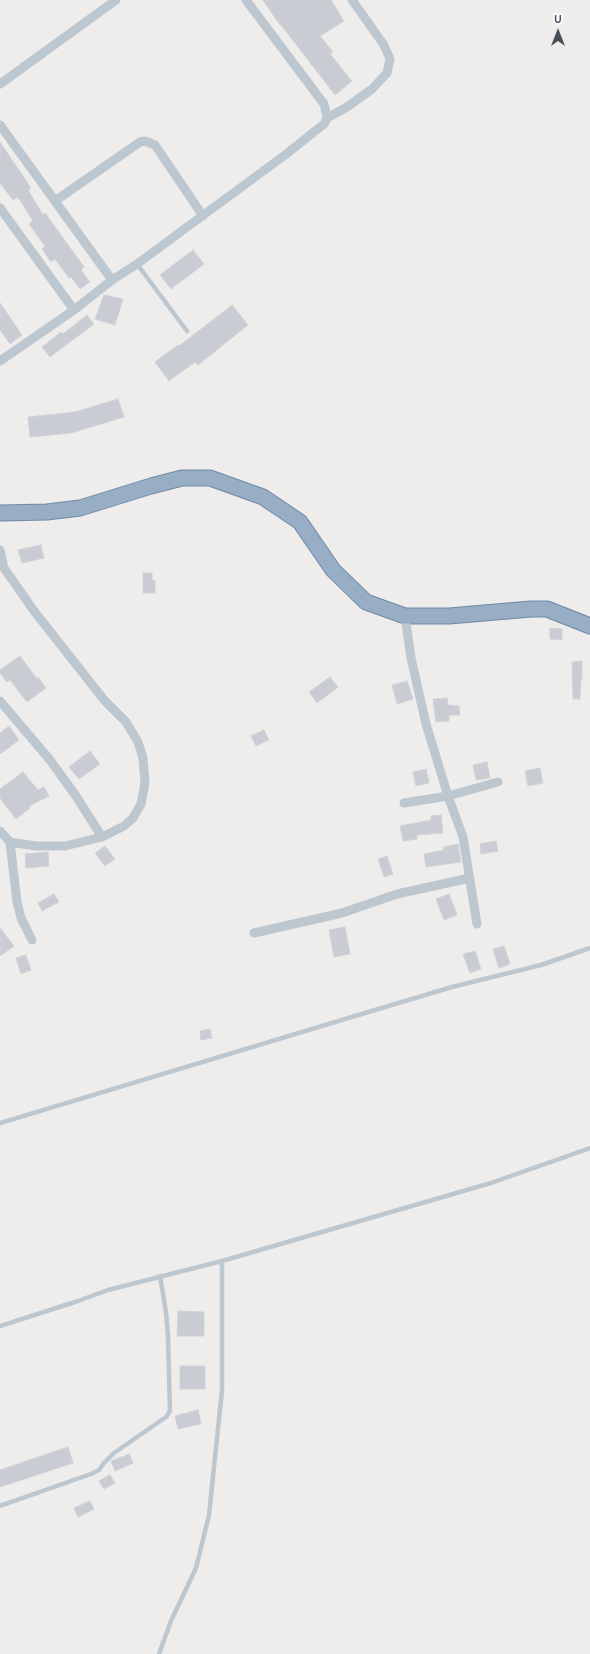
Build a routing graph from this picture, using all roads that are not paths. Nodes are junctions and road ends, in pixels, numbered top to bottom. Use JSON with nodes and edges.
{"nodes":[{"id":1,"x":116,"y":0,"type":"edge"},
{"id":2,"x":246,"y":0,"type":"edge"},
{"id":3,"x":352,"y":0,"type":"edge"},
{"id":4,"x":0,"y":84,"type":"edge"},
{"id":5,"x":327,"y":118,"type":"junction"},
{"id":6,"x":0,"y":126,"type":"edge"},
{"id":7,"x":55,"y":201,"type":"junction"},
{"id":8,"x":0,"y":208,"type":"edge"},
{"id":9,"x":203,"y":216,"type":"junction"},
{"id":10,"x":137,"y":264,"type":"junction"},
{"id":11,"x":112,"y":280,"type":"junction"},
{"id":12,"x":74,"y":310,"type":"junction"},
{"id":13,"x":187,"y":331,"type":"dead end"},
{"id":14,"x":0,"y":361,"type":"edge"},
{"id":15,"x":0,"y":513,"type":"edge"},
{"id":16,"x":0,"y":550,"type":"edge"},
{"id":17,"x":405,"y":616,"type":"junction"},
{"id":18,"x":590,"y":626,"type":"edge"},
{"id":19,"x":0,"y":702,"type":"edge"},
{"id":20,"x":498,"y":782,"type":"dead end"},
{"id":21,"x":448,"y":796,"type":"junction"},
{"id":22,"x":404,"y":803,"type":"dead end"},
{"id":23,"x":0,"y":831,"type":"edge"},
{"id":24,"x":102,"y":836,"type":"junction"},
{"id":25,"x":10,"y":842,"type":"junction"},
{"id":26,"x":470,"y":878,"type":"junction"},
{"id":27,"x":477,"y":924,"type":"dead end"},
{"id":28,"x":254,"y":933,"type":"dead end"},
{"id":29,"x":32,"y":940,"type":"dead end"},
{"id":30,"x":590,"y":948,"type":"edge"},
{"id":31,"x":0,"y":1123,"type":"edge"},
{"id":32,"x":590,"y":1148,"type":"edge"},
{"id":33,"x":222,"y":1261,"type":"junction"},
{"id":34,"x":160,"y":1276,"type":"junction"},
{"id":35,"x":0,"y":1326,"type":"edge"},
{"id":36,"x":0,"y":1506,"type":"edge"},
{"id":37,"x":159,"y":1654,"type":"edge"}],
"edges":[{"from":1,"to":4,"type":"street"},
{"from":2,"to":5,"type":"street"},
{"from":3,"to":5,"type":"street"},
{"from":5,"to":9,"type":"street"},
{"from":6,"to":7,"type":"street"},
{"from":7,"to":9,"type":"street"},
{"from":7,"to":11,"type":"street"},
{"from":8,"to":12,"type":"street"},
{"from":9,"to":10,"type":"street"},
{"from":10,"to":11,"type":"street"},
{"from":10,"to":13,"type":"lane"},
{"from":11,"to":12,"type":"street"},
{"from":12,"to":14,"type":"street"},
{"from":15,"to":17,"type":"highway"},
{"from":16,"to":24,"type":"street"},
{"from":17,"to":18,"type":"highway"},
{"from":17,"to":21,"type":"street"},
{"from":19,"to":24,"type":"street"},
{"from":20,"to":21,"type":"street"},
{"from":21,"to":22,"type":"street"},
{"from":21,"to":26,"type":"street"},
{"from":23,"to":25,"type":"street"},
{"from":24,"to":25,"type":"street"},
{"from":25,"to":29,"type":"street"},
{"from":26,"to":27,"type":"street"},
{"from":26,"to":28,"type":"street"},
{"from":30,"to":31,"type":"lane"},
{"from":32,"to":33,"type":"lane"},
{"from":33,"to":34,"type":"lane"},
{"from":33,"to":37,"type":"lane"},
{"from":34,"to":35,"type":"lane"},
{"from":34,"to":36,"type":"lane"}]}
